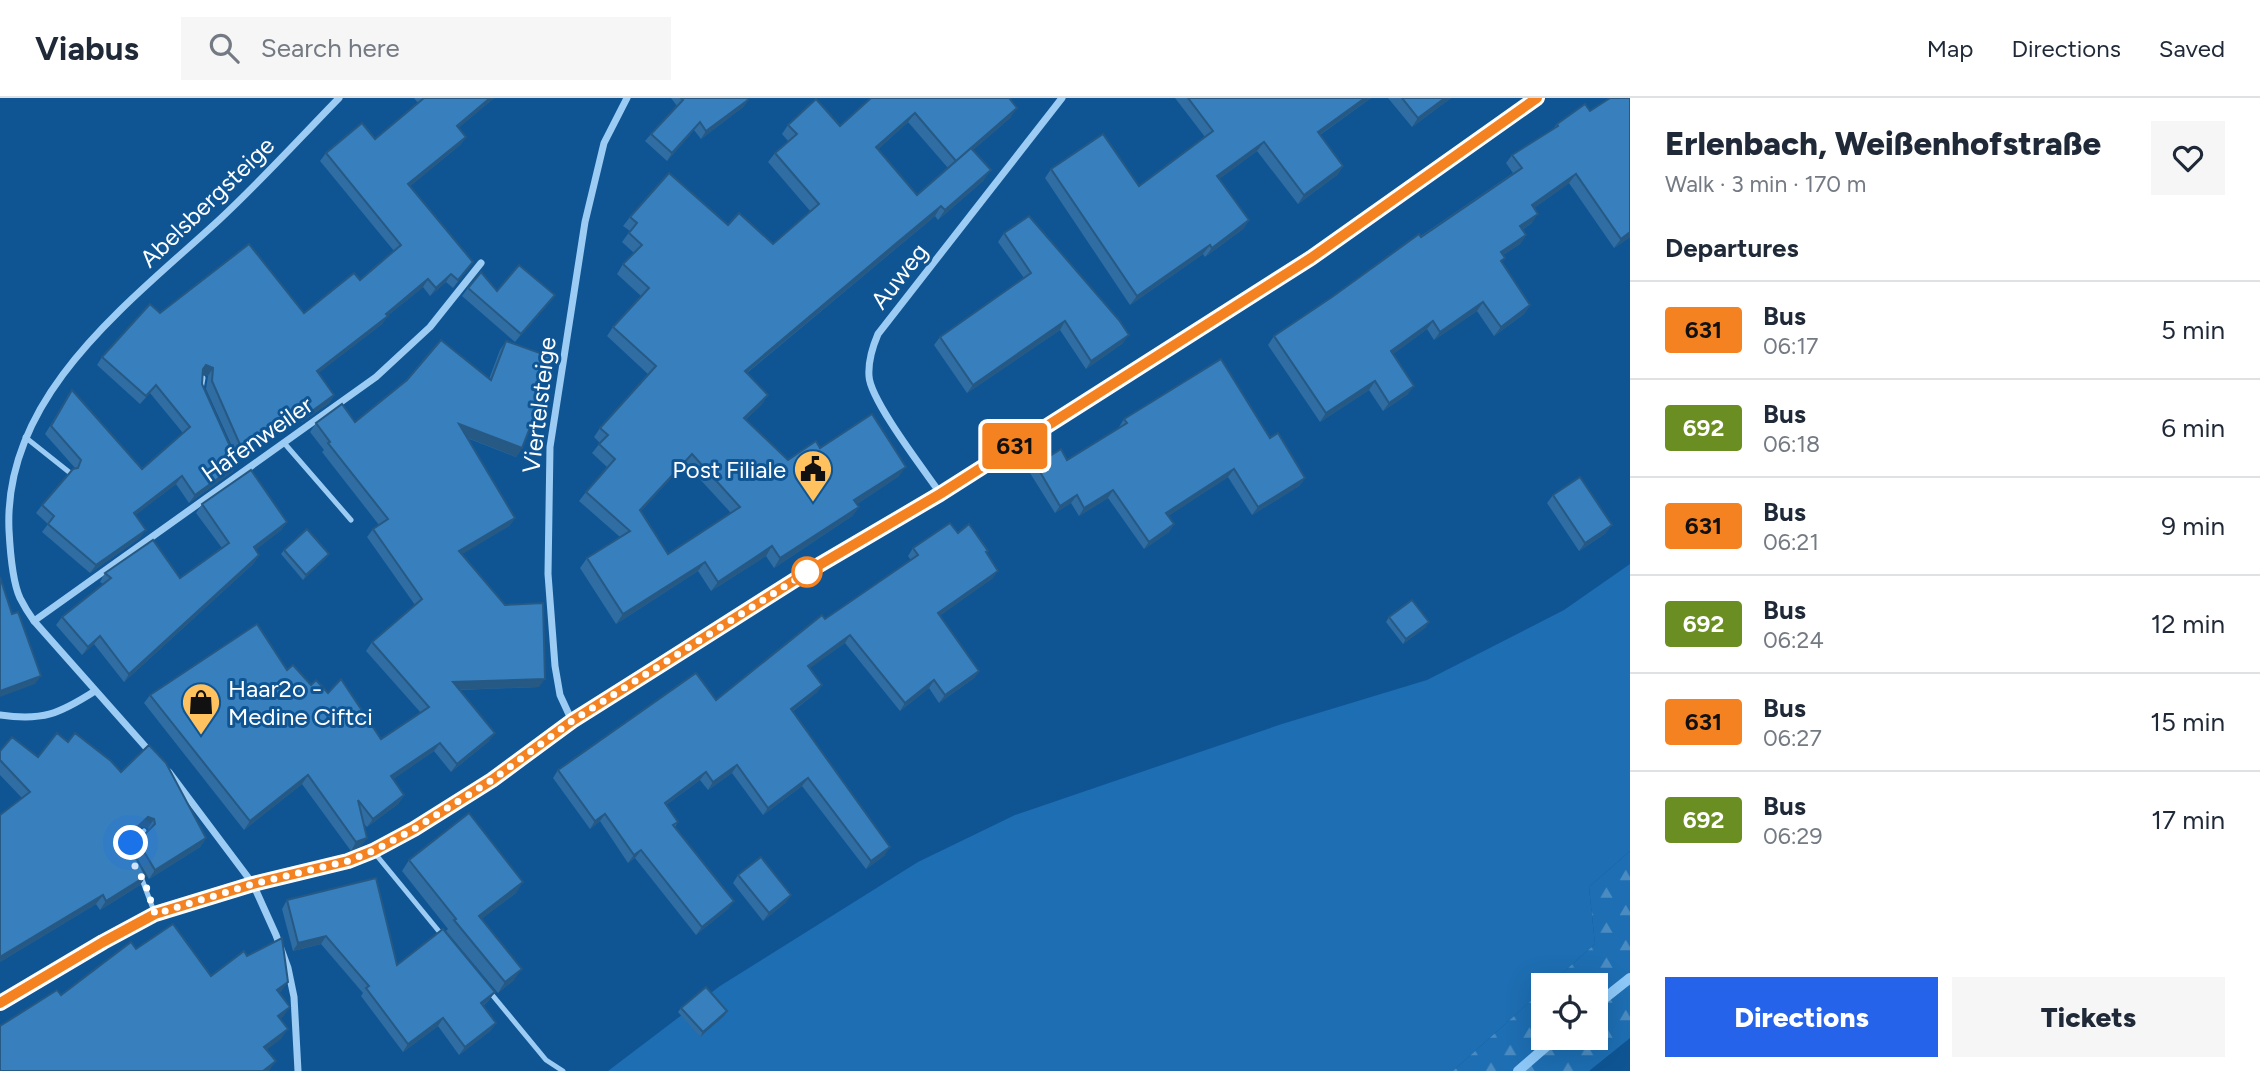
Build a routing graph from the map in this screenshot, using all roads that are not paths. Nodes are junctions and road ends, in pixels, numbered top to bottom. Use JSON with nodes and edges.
{"nodes":[{"id":1,"x":338,"y":98,"type":"edge"},
{"id":2,"x":627,"y":98,"type":"edge"},
{"id":3,"x":1062,"y":98,"type":"edge"},
{"id":4,"x":1537,"y":98,"type":"edge"},
{"id":5,"x":481,"y":263,"type":"dead end"},
{"id":6,"x":203,"y":379,"type":"edge"},
{"id":7,"x":201,"y":390,"type":"edge"},
{"id":8,"x":25,"y":437,"type":"junction"},
{"id":9,"x":285,"y":444,"type":"junction"},
{"id":10,"x":234,"y":463,"type":"edge"},
{"id":11,"x":69,"y":472,"type":"edge"},
{"id":12,"x":239,"y":475,"type":"junction"},
{"id":13,"x":940,"y":494,"type":"junction"},
{"id":14,"x":351,"y":520,"type":"dead end"},
{"id":15,"x":34,"y":621,"type":"junction"},
{"id":16,"x":95,"y":691,"type":"junction"},
{"id":17,"x":0,"y":715,"type":"edge"},
{"id":18,"x":572,"y":721,"type":"junction"},
{"id":19,"x":157,"y":759,"type":"edge"},
{"id":20,"x":166,"y":769,"type":"edge"},
{"id":21,"x":144,"y":831,"type":"edge"},
{"id":22,"x":373,"y":851,"type":"junction"},
{"id":23,"x":253,"y":884,"type":"junction"},
{"id":24,"x":155,"y":914,"type":"junction"},
{"id":25,"x":451,"y":945,"type":"edge"},
{"id":26,"x":485,"y":987,"type":"edge"},
{"id":27,"x":0,"y":1003,"type":"edge"},
{"id":28,"x":298,"y":1071,"type":"edge"},
{"id":29,"x":563,"y":1071,"type":"edge"}],
"edges":[{"from":1,"to":8,"type":"street","name":"Abelsbergsteige"},
{"from":2,"to":18,"type":"street","name":"Viertelsteige"},
{"from":3,"to":13,"type":"street","name":"Auweg"},
{"from":4,"to":13,"type":"street"},
{"from":5,"to":9,"type":"street","name":"Hafenweiler"},
{"from":6,"to":7,"type":"lane"},
{"from":8,"to":11,"type":"lane"},
{"from":8,"to":15,"type":"street"},
{"from":9,"to":12,"type":"street","name":"Hafenweiler"},
{"from":9,"to":14,"type":"lane"},
{"from":10,"to":12,"type":"lane"},
{"from":12,"to":15,"type":"street","name":"Hafenweiler"},
{"from":13,"to":18,"type":"street"},
{"from":15,"to":16,"type":"street"},
{"from":16,"to":17,"type":"street"},
{"from":16,"to":19,"type":"street"},
{"from":18,"to":22,"type":"street"},
{"from":20,"to":23,"type":"street"},
{"from":21,"to":24,"type":"lane"},
{"from":22,"to":23,"type":"street"},
{"from":22,"to":25,"type":"lane"},
{"from":23,"to":24,"type":"street"},
{"from":23,"to":28,"type":"street"},
{"from":24,"to":27,"type":"street"},
{"from":26,"to":29,"type":"lane"}]}
